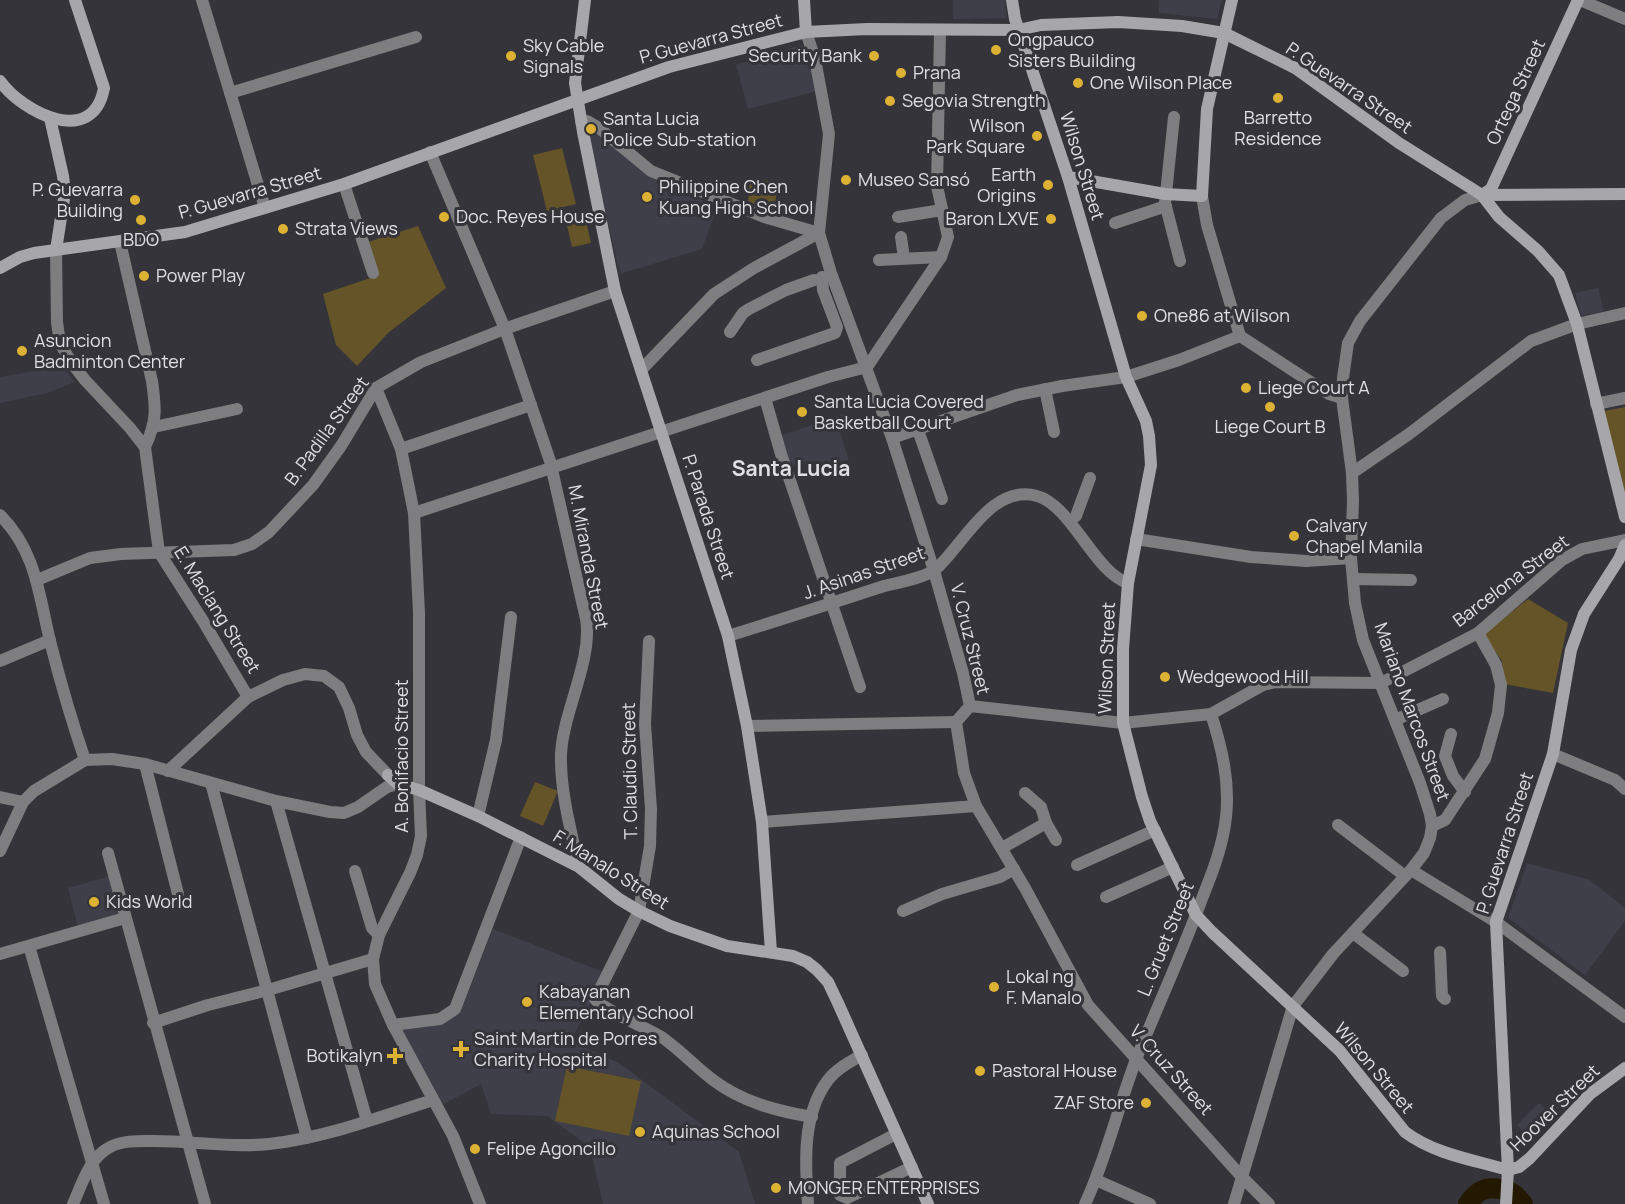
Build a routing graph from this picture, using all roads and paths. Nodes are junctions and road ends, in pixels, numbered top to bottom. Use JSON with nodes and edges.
{"nodes":[{"id":1,"x":75,"y":0,"type":"edge"},
{"id":2,"x":202,"y":0,"type":"edge"},
{"id":3,"x":585,"y":0,"type":"edge"},
{"id":4,"x":804,"y":0,"type":"edge"},
{"id":5,"x":1012,"y":0,"type":"edge"},
{"id":6,"x":1232,"y":0,"type":"edge"},
{"id":7,"x":1579,"y":0,"type":"edge"},
{"id":8,"x":1625,"y":19,"type":"edge"},
{"id":9,"x":940,"y":30,"type":"junction"},
{"id":10,"x":1018,"y":30,"type":"junction"},
{"id":11,"x":806,"y":32,"type":"junction"},
{"id":12,"x":1224,"y":33,"type":"junction"},
{"id":13,"x":416,"y":37,"type":"dead end"},
{"id":14,"x":0,"y":81,"type":"edge"},
{"id":15,"x":230,"y":93,"type":"junction"},
{"id":16,"x":577,"y":99,"type":"junction"},
{"id":17,"x":1174,"y":117,"type":"dead end"},
{"id":18,"x":50,"y":118,"type":"junction"},
{"id":19,"x":581,"y":121,"type":"junction"},
{"id":20,"x":430,"y":152,"type":"junction"},
{"id":21,"x":1068,"y":177,"type":"junction"},
{"id":22,"x":344,"y":184,"type":"junction"},
{"id":23,"x":1625,"y":194,"type":"edge"},
{"id":24,"x":1482,"y":195,"type":"junction"},
{"id":25,"x":1202,"y":196,"type":"junction"},
{"id":26,"x":1165,"y":200,"type":"junction"},
{"id":27,"x":265,"y":208,"type":"junction"},
{"id":28,"x":942,"y":210,"type":"junction"},
{"id":29,"x":898,"y":218,"type":"dead end"},
{"id":30,"x":1115,"y":223,"type":"dead end"},
{"id":31,"x":819,"y":233,"type":"junction"},
{"id":32,"x":901,"y":237,"type":"dead end"},
{"id":33,"x":120,"y":242,"type":"junction"},
{"id":34,"x":56,"y":250,"type":"junction"},
{"id":35,"x":941,"y":257,"type":"junction"},
{"id":36,"x":904,"y":258,"type":"junction"},
{"id":37,"x":879,"y":260,"type":"dead end"},
{"id":38,"x":1180,"y":261,"type":"dead end"},
{"id":39,"x":0,"y":268,"type":"edge"},
{"id":40,"x":373,"y":273,"type":"dead end"},
{"id":41,"x":615,"y":291,"type":"junction"},
{"id":42,"x":1625,"y":313,"type":"edge"},
{"id":43,"x":1576,"y":324,"type":"junction"},
{"id":44,"x":505,"y":329,"type":"junction"},
{"id":45,"x":730,"y":332,"type":"dead end"},
{"id":46,"x":1240,"y":336,"type":"junction"},
{"id":47,"x":757,"y":360,"type":"dead end"},
{"id":48,"x":867,"y":367,"type":"junction"},
{"id":49,"x":641,"y":370,"type":"junction"},
{"id":50,"x":1126,"y":377,"type":"junction"},
{"id":51,"x":376,"y":388,"type":"junction"},
{"id":52,"x":1045,"y":389,"type":"junction"},
{"id":53,"x":1342,"y":398,"type":"junction"},
{"id":54,"x":1625,"y":398,"type":"edge"},
{"id":55,"x":765,"y":399,"type":"junction"},
{"id":56,"x":1596,"y":404,"type":"junction"},
{"id":57,"x":531,"y":405,"type":"junction"},
{"id":58,"x":237,"y":409,"type":"dead end"},
{"id":59,"x":154,"y":427,"type":"junction"},
{"id":60,"x":918,"y":430,"type":"junction"},
{"id":61,"x":661,"y":432,"type":"junction"},
{"id":62,"x":1054,"y":432,"type":"dead end"},
{"id":63,"x":892,"y":438,"type":"junction"},
{"id":64,"x":145,"y":447,"type":"junction"},
{"id":65,"x":400,"y":449,"type":"junction"},
{"id":66,"x":551,"y":466,"type":"junction"},
{"id":67,"x":1352,"y":473,"type":"junction"},
{"id":68,"x":1090,"y":477,"type":"dead end"},
{"id":69,"x":942,"y":499,"type":"dead end"},
{"id":70,"x":414,"y":513,"type":"junction"},
{"id":71,"x":0,"y":515,"type":"edge"},
{"id":72,"x":1076,"y":516,"type":"dead end"},
{"id":73,"x":1625,"y":517,"type":"edge"},
{"id":74,"x":1136,"y":539,"type":"junction"},
{"id":75,"x":1625,"y":540,"type":"edge"},
{"id":76,"x":1625,"y":545,"type":"edge"},
{"id":77,"x":159,"y":552,"type":"junction"},
{"id":78,"x":1351,"y":558,"type":"junction"},
{"id":79,"x":934,"y":571,"type":"junction"},
{"id":80,"x":1353,"y":579,"type":"junction"},
{"id":81,"x":37,"y":580,"type":"junction"},
{"id":82,"x":1411,"y":580,"type":"dead end"},
{"id":83,"x":1128,"y":583,"type":"junction"},
{"id":84,"x":831,"y":603,"type":"junction"},
{"id":85,"x":511,"y":617,"type":"dead end"},
{"id":86,"x":1478,"y":633,"type":"junction"},
{"id":87,"x":728,"y":636,"type":"junction"},
{"id":88,"x":50,"y":640,"type":"junction"},
{"id":89,"x":649,"y":641,"type":"dead end"},
{"id":90,"x":0,"y":661,"type":"edge"},
{"id":91,"x":1381,"y":683,"type":"junction"},
{"id":92,"x":860,"y":687,"type":"dead end"},
{"id":93,"x":249,"y":696,"type":"junction"},
{"id":94,"x":1443,"y":699,"type":"dead end"},
{"id":95,"x":970,"y":706,"type":"junction"},
{"id":96,"x":1211,"y":714,"type":"junction"},
{"id":97,"x":1395,"y":720,"type":"junction"},
{"id":98,"x":956,"y":722,"type":"junction"},
{"id":99,"x":1123,"y":723,"type":"junction"},
{"id":100,"x":747,"y":726,"type":"junction"},
{"id":101,"x":1451,"y":734,"type":"dead end"},
{"id":102,"x":1553,"y":754,"type":"junction"},
{"id":103,"x":85,"y":760,"type":"junction"},
{"id":104,"x":145,"y":764,"type":"junction"},
{"id":105,"x":168,"y":771,"type":"junction"},
{"id":106,"x":388,"y":775,"type":"joint"},
{"id":107,"x":211,"y":783,"type":"junction"},
{"id":108,"x":398,"y":783,"type":"junction"},
{"id":109,"x":1625,"y":789,"type":"edge"},
{"id":110,"x":419,"y":790,"type":"junction"},
{"id":111,"x":1465,"y":792,"type":"junction"},
{"id":112,"x":1025,"y":793,"type":"dead end"},
{"id":113,"x":0,"y":797,"type":"edge"},
{"id":114,"x":276,"y":801,"type":"junction"},
{"id":115,"x":22,"y":802,"type":"junction"},
{"id":116,"x":976,"y":806,"type":"junction"},
{"id":117,"x":478,"y":816,"type":"junction"},
{"id":118,"x":762,"y":822,"type":"junction"},
{"id":119,"x":1046,"y":823,"type":"junction"},
{"id":120,"x":1338,"y":825,"type":"dead end"},
{"id":121,"x":1432,"y":826,"type":"junction"},
{"id":122,"x":1155,"y":831,"type":"junction"},
{"id":123,"x":521,"y":837,"type":"junction"},
{"id":124,"x":1056,"y":840,"type":"dead end"},
{"id":125,"x":1002,"y":848,"type":"junction"},
{"id":126,"x":0,"y":851,"type":"edge"},
{"id":127,"x":108,"y":853,"type":"dead end"},
{"id":128,"x":1077,"y":865,"type":"dead end"},
{"id":129,"x":579,"y":867,"type":"junction"},
{"id":130,"x":1013,"y":867,"type":"junction"},
{"id":131,"x":1173,"y":867,"type":"junction"},
{"id":132,"x":355,"y":871,"type":"dead end"},
{"id":133,"x":1408,"y":873,"type":"junction"},
{"id":134,"x":178,"y":894,"type":"dead end"},
{"id":135,"x":1106,"y":897,"type":"dead end"},
{"id":136,"x":639,"y":911,"type":"junction"},
{"id":137,"x":903,"y":911,"type":"dead end"},
{"id":138,"x":1196,"y":915,"type":"junction"},
{"id":139,"x":125,"y":918,"type":"junction"},
{"id":140,"x":1496,"y":922,"type":"junction"},
{"id":141,"x":1353,"y":933,"type":"junction"},
{"id":142,"x":379,"y":935,"type":"junction"},
{"id":143,"x":29,"y":946,"type":"junction"},
{"id":144,"x":771,"y":952,"type":"junction"},
{"id":145,"x":1440,"y":952,"type":"dead end"},
{"id":146,"x":0,"y":954,"type":"edge"},
{"id":147,"x":373,"y":959,"type":"junction"},
{"id":148,"x":1403,"y":970,"type":"dead end"},
{"id":149,"x":323,"y":973,"type":"junction"},
{"id":150,"x":267,"y":990,"type":"junction"},
{"id":151,"x":1445,"y":999,"type":"dead end"},
{"id":152,"x":1293,"y":1006,"type":"junction"},
{"id":153,"x":1625,"y":1017,"type":"edge"},
{"id":154,"x":153,"y":1023,"type":"junction"},
{"id":155,"x":393,"y":1025,"type":"junction"},
{"id":156,"x":862,"y":1055,"type":"junction"},
{"id":157,"x":1137,"y":1058,"type":"junction"},
{"id":158,"x":1625,"y":1068,"type":"edge"},
{"id":159,"x":433,"y":1100,"type":"junction"},
{"id":160,"x":812,"y":1117,"type":"junction"},
{"id":161,"x":367,"y":1121,"type":"junction"},
{"id":162,"x":896,"y":1134,"type":"junction"},
{"id":163,"x":307,"y":1138,"type":"junction"},
{"id":164,"x":186,"y":1141,"type":"junction"},
{"id":165,"x":93,"y":1162,"type":"junction"},
{"id":166,"x":912,"y":1167,"type":"junction"},
{"id":167,"x":1508,"y":1170,"type":"junction"},
{"id":168,"x":1241,"y":1176,"type":"junction"},
{"id":169,"x":1096,"y":1180,"type":"junction"},
{"id":170,"x":1506,"y":1202,"type":"edge"},
{"id":171,"x":73,"y":1204,"type":"edge"},
{"id":172,"x":104,"y":1204,"type":"edge"},
{"id":173,"x":205,"y":1204,"type":"edge"},
{"id":174,"x":480,"y":1204,"type":"edge"},
{"id":175,"x":808,"y":1204,"type":"edge"},
{"id":176,"x":928,"y":1204,"type":"edge"},
{"id":177,"x":1085,"y":1204,"type":"edge"},
{"id":178,"x":1150,"y":1204,"type":"edge"},
{"id":179,"x":1234,"y":1204,"type":"edge"},
{"id":180,"x":1269,"y":1204,"type":"edge"}],
"edges":[{"from":1,"to":18,"type":"main road"},
{"from":2,"to":15,"type":"street"},
{"from":3,"to":16,"type":"main road","name":"P. Parada Street"},
{"from":4,"to":11,"type":"main road","name":"V. Cruz Street"},
{"from":5,"to":10,"type":"main road","name":"Wilson Street"},
{"from":6,"to":12,"type":"main road"},
{"from":7,"to":8,"type":"street"},
{"from":7,"to":24,"type":"main road","name":"Ortega Street"},
{"from":9,"to":10,"type":"main road","name":"P. Guevarra Street"},
{"from":9,"to":11,"type":"main road","name":"P. Guevarra Street"},
{"from":9,"to":28,"type":"street"},
{"from":10,"to":12,"type":"main road","name":"P. Guevarra Street"},
{"from":10,"to":21,"type":"main road","name":"Wilson Street"},
{"from":11,"to":16,"type":"main road","name":"P. Guevarra Street"},
{"from":11,"to":31,"type":"street","name":"V. Cruz Street"},
{"from":12,"to":24,"type":"main road","name":"P. Guevarra Street"},
{"from":12,"to":25,"type":"main road"},
{"from":13,"to":15,"type":"street"},
{"from":14,"to":18,"type":"main road"},
{"from":15,"to":27,"type":"street"},
{"from":16,"to":19,"type":"main road","name":"P. Parada Street"},
{"from":16,"to":20,"type":"main road","name":"P. Guevarra Street"},
{"from":17,"to":26,"type":"street"},
{"from":18,"to":34,"type":"main road"},
{"from":19,"to":31,"type":"street"},
{"from":19,"to":41,"type":"main road","name":"P. Parada Street"},
{"from":20,"to":22,"type":"main road","name":"P. Guevarra Street"},
{"from":20,"to":44,"type":"street","name":"M. Miranda Street"},
{"from":21,"to":26,"type":"main road"},
{"from":21,"to":50,"type":"main road","name":"Wilson Street"},
{"from":22,"to":27,"type":"main road","name":"P. Guevarra Street"},
{"from":22,"to":40,"type":"street"},
{"from":23,"to":24,"type":"main road"},
{"from":24,"to":43,"type":"main road","name":"P. Guevarra Street"},
{"from":24,"to":53,"type":"street","name":"Mariano Marcos Street"},
{"from":25,"to":26,"type":"main road"},
{"from":25,"to":46,"type":"street"},
{"from":26,"to":30,"type":"street"},
{"from":26,"to":38,"type":"street"},
{"from":27,"to":33,"type":"main road","name":"P. Guevarra Street"},
{"from":28,"to":29,"type":"street"},
{"from":28,"to":35,"type":"street"},
{"from":31,"to":48,"type":"street","name":"V. Cruz Street"},
{"from":31,"to":49,"type":"street"},
{"from":32,"to":36,"type":"street"},
{"from":33,"to":34,"type":"main road","name":"P. Guevarra Street"},
{"from":33,"to":59,"type":"street"},
{"from":34,"to":39,"type":"main road","name":"P. Guevarra Street"},
{"from":34,"to":64,"type":"street"},
{"from":35,"to":36,"type":"street"},
{"from":35,"to":48,"type":"street"},
{"from":36,"to":37,"type":"street"},
{"from":41,"to":44,"type":"street","name":"B. Padilla Street"},
{"from":41,"to":49,"type":"main road","name":"P. Parada Street"},
{"from":42,"to":43,"type":"street"},
{"from":43,"to":56,"type":"main road","name":"P. Guevarra Street"},
{"from":43,"to":67,"type":"street"},
{"from":44,"to":51,"type":"street","name":"B. Padilla Street"},
{"from":44,"to":57,"type":"street","name":"M. Miranda Street"},
{"from":45,"to":47,"type":"street"},
{"from":46,"to":50,"type":"street"},
{"from":46,"to":53,"type":"street"},
{"from":48,"to":55,"type":"street"},
{"from":48,"to":63,"type":"street","name":"V. Cruz Street"},
{"from":49,"to":61,"type":"main road","name":"P. Parada Street"},
{"from":50,"to":52,"type":"street"},
{"from":50,"to":74,"type":"main road","name":"Wilson Street"},
{"from":51,"to":65,"type":"street","name":"A. Bonifacio Street"},
{"from":51,"to":77,"type":"street","name":"B. Padilla Street"},
{"from":52,"to":60,"type":"street"},
{"from":52,"to":62,"type":"street"},
{"from":53,"to":67,"type":"street","name":"Mariano Marcos Street"},
{"from":54,"to":56,"type":"street"},
{"from":55,"to":61,"type":"street"},
{"from":55,"to":84,"type":"street"},
{"from":56,"to":73,"type":"main road","name":"P. Guevarra Street"},
{"from":57,"to":65,"type":"street"},
{"from":57,"to":66,"type":"street","name":"M. Miranda Street"},
{"from":58,"to":59,"type":"street"},
{"from":59,"to":64,"type":"street"},
{"from":60,"to":63,"type":"street"},
{"from":60,"to":69,"type":"street"},
{"from":61,"to":66,"type":"street"},
{"from":61,"to":87,"type":"main road","name":"P. Parada Street"},
{"from":63,"to":79,"type":"street","name":"V. Cruz Street"},
{"from":64,"to":77,"type":"street","name":"E. Maclang Street"},
{"from":65,"to":70,"type":"street","name":"A. Bonifacio Street"},
{"from":66,"to":70,"type":"street"},
{"from":66,"to":129,"type":"street","name":"M. Miranda Street"},
{"from":67,"to":78,"type":"street","name":"Mariano Marcos Street"},
{"from":68,"to":72,"type":"street"},
{"from":70,"to":110,"type":"street","name":"A. Bonifacio Street"},
{"from":71,"to":81,"type":"street"},
{"from":74,"to":78,"type":"street"},
{"from":74,"to":83,"type":"main road","name":"Wilson Street"},
{"from":75,"to":86,"type":"street","name":"Barcelona Street"},
{"from":76,"to":102,"type":"main road","name":"P. Guevarra Street"},
{"from":77,"to":81,"type":"street","name":"B. Padilla Street"},
{"from":77,"to":93,"type":"street","name":"E. Maclang Street"},
{"from":78,"to":80,"type":"street","name":"Mariano Marcos Street"},
{"from":79,"to":83,"type":"street","name":"J. Asinas Street"},
{"from":79,"to":84,"type":"street","name":"J. Asinas Street"},
{"from":79,"to":95,"type":"street","name":"V. Cruz Street"},
{"from":80,"to":82,"type":"street"},
{"from":80,"to":91,"type":"street","name":"Mariano Marcos Street"},
{"from":81,"to":88,"type":"street"},
{"from":83,"to":99,"type":"main road","name":"Wilson Street"},
{"from":84,"to":87,"type":"street","name":"J. Asinas Street"},
{"from":84,"to":92,"type":"street"},
{"from":85,"to":117,"type":"street"},
{"from":86,"to":91,"type":"street","name":"Barcelona Street"},
{"from":86,"to":111,"type":"street"},
{"from":87,"to":100,"type":"main road","name":"P. Parada Street"},
{"from":88,"to":90,"type":"street"},
{"from":88,"to":103,"type":"street"},
{"from":89,"to":136,"type":"street","name":"T. Claudio Street"},
{"from":91,"to":96,"type":"street","name":"Barcelona Street"},
{"from":91,"to":97,"type":"street","name":"Mariano Marcos Street"},
{"from":93,"to":105,"type":"street"},
{"from":93,"to":106,"type":"street"},
{"from":94,"to":97,"type":"street"},
{"from":95,"to":98,"type":"street","name":"V. Cruz Street"},
{"from":95,"to":99,"type":"street","name":"Barcelona Street"},
{"from":96,"to":99,"type":"street","name":"Barcelona Street"},
{"from":96,"to":138,"type":"street","name":"L. Gruet Street"},
{"from":97,"to":121,"type":"street","name":"Mariano Marcos Street"},
{"from":98,"to":100,"type":"street"},
{"from":98,"to":116,"type":"street","name":"V. Cruz Street"},
{"from":99,"to":122,"type":"main road","name":"Wilson Street"},
{"from":100,"to":118,"type":"main road","name":"P. Parada Street"},
{"from":101,"to":111,"type":"street"},
{"from":102,"to":109,"type":"street"},
{"from":102,"to":140,"type":"main road","name":"P. Guevarra Street"},
{"from":103,"to":104,"type":"street"},
{"from":103,"to":115,"type":"street"},
{"from":104,"to":105,"type":"street"},
{"from":104,"to":134,"type":"street"},
{"from":105,"to":107,"type":"street"},
{"from":106,"to":108,"type":"main road"},
{"from":107,"to":114,"type":"street"},
{"from":107,"to":150,"type":"street"},
{"from":108,"to":110,"type":"main road","name":"F. Manalo Street"},
{"from":108,"to":114,"type":"street"},
{"from":110,"to":117,"type":"main road","name":"F. Manalo Street"},
{"from":110,"to":142,"type":"street","name":"A. Bonifacio Street"},
{"from":111,"to":121,"type":"street"},
{"from":112,"to":119,"type":"street"},
{"from":113,"to":115,"type":"street"},
{"from":114,"to":149,"type":"street"},
{"from":115,"to":126,"type":"street"},
{"from":116,"to":118,"type":"street"},
{"from":116,"to":125,"type":"street","name":"V. Cruz Street"},
{"from":117,"to":123,"type":"main road","name":"F. Manalo Street"},
{"from":118,"to":144,"type":"main road","name":"P. Parada Street"},
{"from":119,"to":124,"type":"street"},
{"from":119,"to":125,"type":"street"},
{"from":120,"to":133,"type":"street"},
{"from":121,"to":133,"type":"street","name":"Mariano Marcos Street"},
{"from":122,"to":128,"type":"street"},
{"from":122,"to":131,"type":"main road","name":"Wilson Street"},
{"from":123,"to":129,"type":"main road","name":"F. Manalo Street"},
{"from":123,"to":155,"type":"street"},
{"from":125,"to":130,"type":"street","name":"V. Cruz Street"},
{"from":127,"to":139,"type":"street"},
{"from":129,"to":136,"type":"main road","name":"F. Manalo Street"},
{"from":130,"to":137,"type":"street"},
{"from":130,"to":157,"type":"street","name":"V. Cruz Street"},
{"from":131,"to":135,"type":"street"},
{"from":131,"to":138,"type":"main road","name":"Wilson Street"},
{"from":132,"to":142,"type":"street"},
{"from":133,"to":140,"type":"street"},
{"from":133,"to":141,"type":"street","name":"Mariano Marcos Street"},
{"from":136,"to":144,"type":"main road","name":"F. Manalo Street"},
{"from":136,"to":160,"type":"street","name":"T. Claudio Street"},
{"from":138,"to":152,"type":"main road","name":"Wilson Street"},
{"from":138,"to":157,"type":"street","name":"L. Gruet Street"},
{"from":139,"to":143,"type":"street"},
{"from":139,"to":154,"type":"street"},
{"from":140,"to":153,"type":"street"},
{"from":140,"to":167,"type":"main road","name":"P. Guevarra Street"},
{"from":141,"to":148,"type":"street"},
{"from":141,"to":152,"type":"street","name":"Mariano Marcos Street"},
{"from":142,"to":147,"type":"street","name":"A. Bonifacio Street"},
{"from":143,"to":146,"type":"street"},
{"from":143,"to":165,"type":"street"},
{"from":144,"to":156,"type":"main road","name":"F. Manalo Street"},
{"from":145,"to":151,"type":"street"},
{"from":147,"to":149,"type":"street"},
{"from":147,"to":155,"type":"street","name":"A. Bonifacio Street"},
{"from":149,"to":150,"type":"street"},
{"from":149,"to":161,"type":"street"},
{"from":150,"to":154,"type":"street"},
{"from":150,"to":163,"type":"street"},
{"from":152,"to":167,"type":"main road","name":"Wilson Street"},
{"from":152,"to":168,"type":"street","name":"Mariano Marcos Street"},
{"from":154,"to":164,"type":"street"},
{"from":155,"to":159,"type":"street","name":"A. Bonifacio Street"},
{"from":156,"to":160,"type":"street"},
{"from":156,"to":162,"type":"main road","name":"F. Manalo Street"},
{"from":157,"to":168,"type":"street","name":"V. Cruz Street"},
{"from":157,"to":169,"type":"street","name":"L. Gruet Street"},
{"from":158,"to":167,"type":"main road","name":"Hoover Street"},
{"from":159,"to":161,"type":"street"},
{"from":159,"to":174,"type":"street","name":"A. Bonifacio Street"},
{"from":160,"to":175,"type":"street"},
{"from":161,"to":163,"type":"street"},
{"from":162,"to":166,"type":"main road","name":"F. Manalo Street"},
{"from":162,"to":166,"type":"street"},
{"from":163,"to":164,"type":"street"},
{"from":164,"to":165,"type":"street"},
{"from":164,"to":173,"type":"street"},
{"from":165,"to":171,"type":"street"},
{"from":165,"to":172,"type":"street"},
{"from":166,"to":176,"type":"main road","name":"F. Manalo Street"},
{"from":167,"to":170,"type":"main road","name":"P. Guevarra Street"},
{"from":168,"to":179,"type":"street","name":"Mariano Marcos Street"},
{"from":168,"to":180,"type":"street","name":"V. Cruz Street"},
{"from":169,"to":177,"type":"street","name":"L. Gruet Street"},
{"from":169,"to":178,"type":"street"}]}
